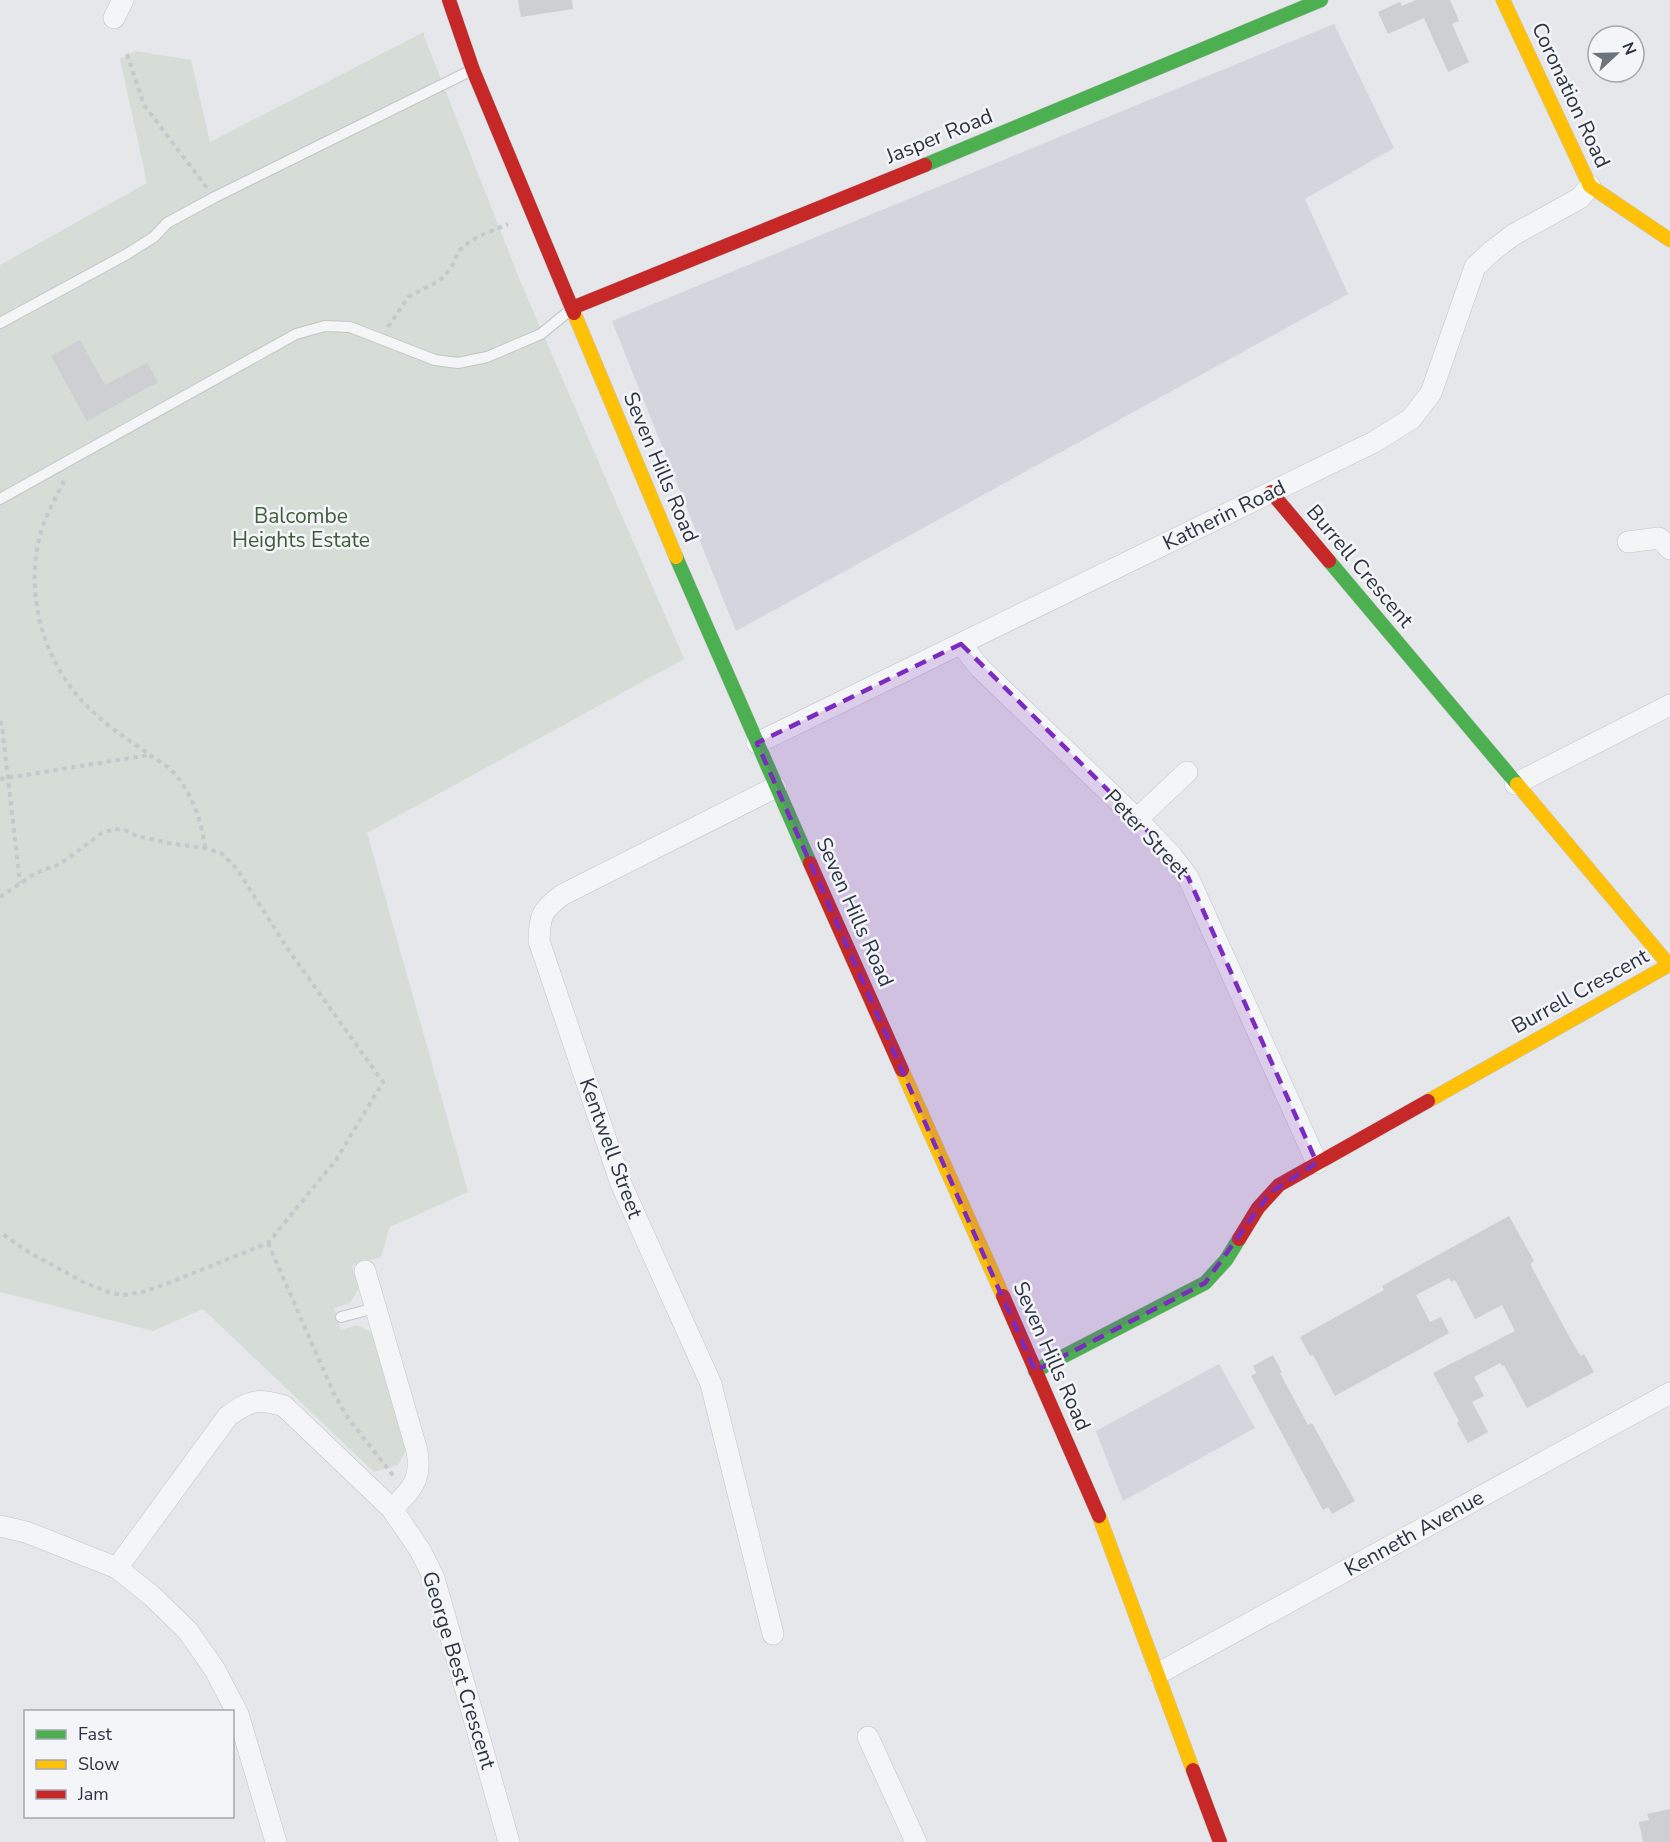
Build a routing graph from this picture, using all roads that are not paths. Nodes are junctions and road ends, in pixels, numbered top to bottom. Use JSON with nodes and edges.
{"nodes":[{"id":1,"x":449,"y":0,"type":"edge"},
{"id":2,"x":1321,"y":0,"type":"edge"},
{"id":3,"x":1503,"y":0,"type":"edge"},
{"id":4,"x":473,"y":70,"type":"junction"},
{"id":5,"x":1590,"y":186,"type":"junction"},
{"id":6,"x":1670,"y":240,"type":"edge"},
{"id":7,"x":572,"y":308,"type":"junction"},
{"id":8,"x":0,"y":323,"type":"edge"},
{"id":9,"x":1271,"y":492,"type":"junction"},
{"id":10,"x":0,"y":499,"type":"edge"},
{"id":11,"x":1628,"y":543,"type":"dead end"},
{"id":12,"x":1670,"y":549,"type":"edge"},
{"id":13,"x":961,"y":644,"type":"junction"},
{"id":14,"x":1670,"y":705,"type":"edge"},
{"id":15,"x":757,"y":743,"type":"junction"},
{"id":16,"x":1186,"y":772,"type":"dead end"},
{"id":17,"x":1515,"y":784,"type":"junction"},
{"id":18,"x":776,"y":787,"type":"junction"},
{"id":19,"x":1137,"y":819,"type":"junction"},
{"id":20,"x":1317,"y":1163,"type":"junction"},
{"id":21,"x":365,"y":1271,"type":"dead end"},
{"id":22,"x":375,"y":1308,"type":"junction"},
{"id":23,"x":341,"y":1317,"type":"dead end"},
{"id":24,"x":1035,"y":1371,"type":"junction"},
{"id":25,"x":1670,"y":1393,"type":"edge"},
{"id":26,"x":392,"y":1509,"type":"junction"},
{"id":27,"x":0,"y":1526,"type":"edge"},
{"id":28,"x":117,"y":1568,"type":"junction"},
{"id":29,"x":773,"y":1634,"type":"dead end"},
{"id":30,"x":1159,"y":1673,"type":"junction"},
{"id":31,"x":868,"y":1737,"type":"dead end"},
{"id":32,"x":276,"y":1842,"type":"edge"},
{"id":33,"x":509,"y":1842,"type":"edge"},
{"id":34,"x":916,"y":1842,"type":"edge"},
{"id":35,"x":1221,"y":1842,"type":"edge"}],
"edges":[{"from":1,"to":4,"type":"street","name":"Seven Hills Road"},
{"from":2,"to":7,"type":"street","name":"Jasper Road"},
{"from":3,"to":5,"type":"street","name":"Coronation Road"},
{"from":4,"to":7,"type":"street","name":"Seven Hills Road"},
{"from":4,"to":8,"type":"lane"},
{"from":5,"to":6,"type":"street","name":"Coronation Road"},
{"from":5,"to":9,"type":"street","name":"Katherin Road"},
{"from":7,"to":10,"type":"lane"},
{"from":7,"to":15,"type":"street","name":"Seven Hills Road"},
{"from":9,"to":13,"type":"street","name":"Katherin Road"},
{"from":9,"to":17,"type":"street","name":"Burrell Crescent"},
{"from":11,"to":12,"type":"street"},
{"from":13,"to":15,"type":"street","name":"Katherin Road"},
{"from":13,"to":19,"type":"street","name":"Peter Street"},
{"from":14,"to":17,"type":"street"},
{"from":15,"to":18,"type":"street","name":"Seven Hills Road"},
{"from":16,"to":19,"type":"street"},
{"from":17,"to":20,"type":"street","name":"Burrell Crescent"},
{"from":18,"to":24,"type":"street","name":"Seven Hills Road"},
{"from":18,"to":29,"type":"street","name":"Kentwell Street"},
{"from":19,"to":20,"type":"street","name":"Peter Street"},
{"from":20,"to":24,"type":"street","name":"Burrell Crescent"},
{"from":21,"to":22,"type":"street"},
{"from":22,"to":23,"type":"lane"},
{"from":22,"to":26,"type":"street"},
{"from":24,"to":30,"type":"street","name":"Seven Hills Road"},
{"from":25,"to":30,"type":"street","name":"Kenneth Avenue"},
{"from":26,"to":28,"type":"street","name":"George Best Crescent"},
{"from":26,"to":33,"type":"street","name":"George Best Crescent"},
{"from":27,"to":28,"type":"street"},
{"from":28,"to":32,"type":"street"},
{"from":30,"to":35,"type":"street","name":"Seven Hills Road"},
{"from":31,"to":34,"type":"street"}]}
